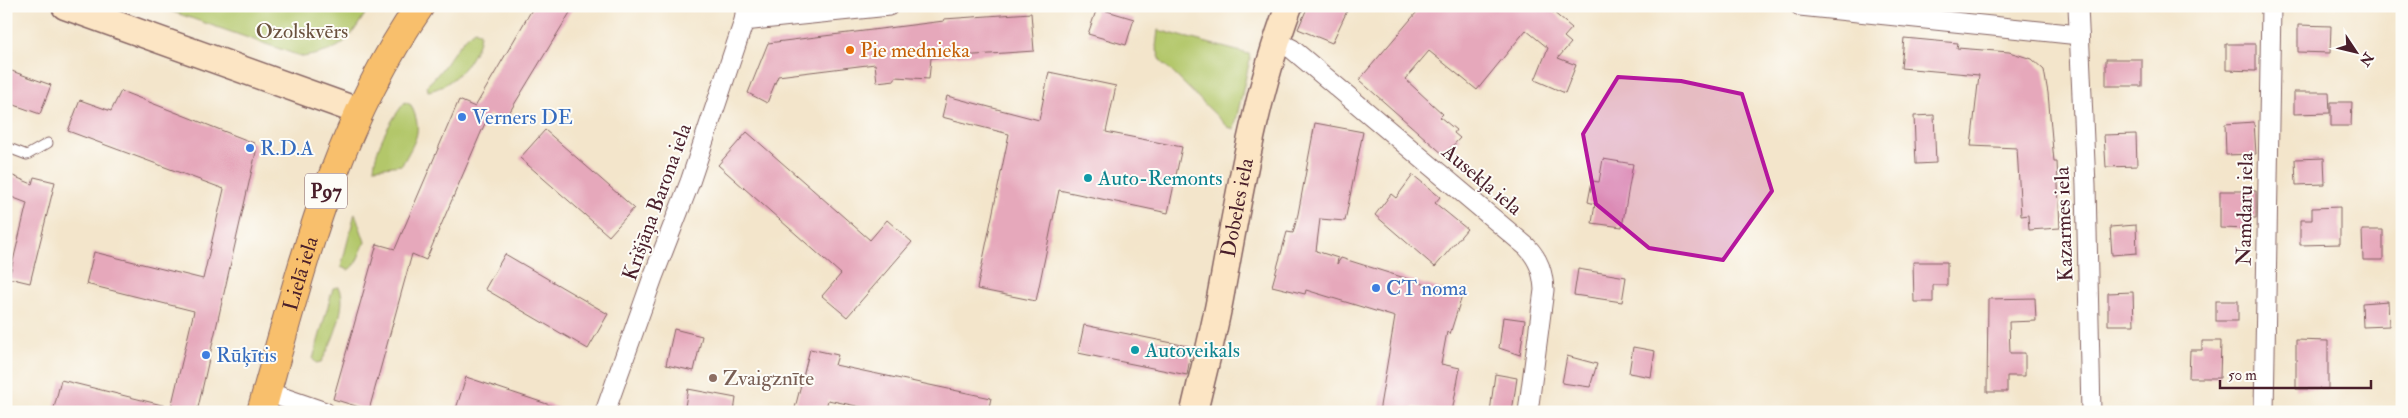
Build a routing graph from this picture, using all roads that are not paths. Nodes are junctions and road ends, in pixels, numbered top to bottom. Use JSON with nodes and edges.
{"nodes":[{"id":1,"x":65,"y":6,"type":"edge"},
{"id":2,"x":420,"y":6,"type":"edge"},
{"id":3,"x":889,"y":6,"type":"edge"},
{"id":4,"x":1289,"y":6,"type":"edge"},
{"id":5,"x":1800,"y":6,"type":"edge"},
{"id":6,"x":2078,"y":6,"type":"edge"},
{"id":7,"x":2271,"y":6,"type":"edge"},
{"id":8,"x":745,"y":14,"type":"edge"},
{"id":9,"x":2079,"y":34,"type":"junction"},
{"id":10,"x":1276,"y":41,"type":"junction"},
{"id":11,"x":358,"y":111,"type":"junction"},
{"id":12,"x":48,"y":143,"type":"dead end"},
{"id":13,"x":6,"y":147,"type":"edge"},
{"id":14,"x":264,"y":402,"type":"edge"},
{"id":15,"x":325,"y":412,"type":"edge"},
{"id":16,"x":605,"y":412,"type":"edge"},
{"id":17,"x":1194,"y":412,"type":"edge"},
{"id":18,"x":1528,"y":412,"type":"edge"},
{"id":19,"x":2091,"y":412,"type":"edge"},
{"id":20,"x":2264,"y":412,"type":"edge"}],
"edges":[{"from":1,"to":11,"type":"street"},
{"from":2,"to":11,"type":"main road","name":"Lielā iela","number":"P97"},
{"from":3,"to":8,"type":"street"},
{"from":4,"to":10,"type":"street","name":"Dobeles iela"},
{"from":5,"to":9,"type":"street"},
{"from":6,"to":9,"type":"street","name":"Kazarmes iela"},
{"from":7,"to":20,"type":"street","name":"Namdaru iela"},
{"from":8,"to":16,"type":"street","name":"Krišjāņa Barona iela"},
{"from":9,"to":19,"type":"street","name":"Kazarmes iela"},
{"from":10,"to":17,"type":"street","name":"Dobeles iela"},
{"from":10,"to":18,"type":"street","name":"Ausekļa iela"},
{"from":11,"to":14,"type":"main road","name":"Lielā iela","number":"P97"},
{"from":12,"to":13,"type":"lane"},
{"from":14,"to":15,"type":"street"}]}
